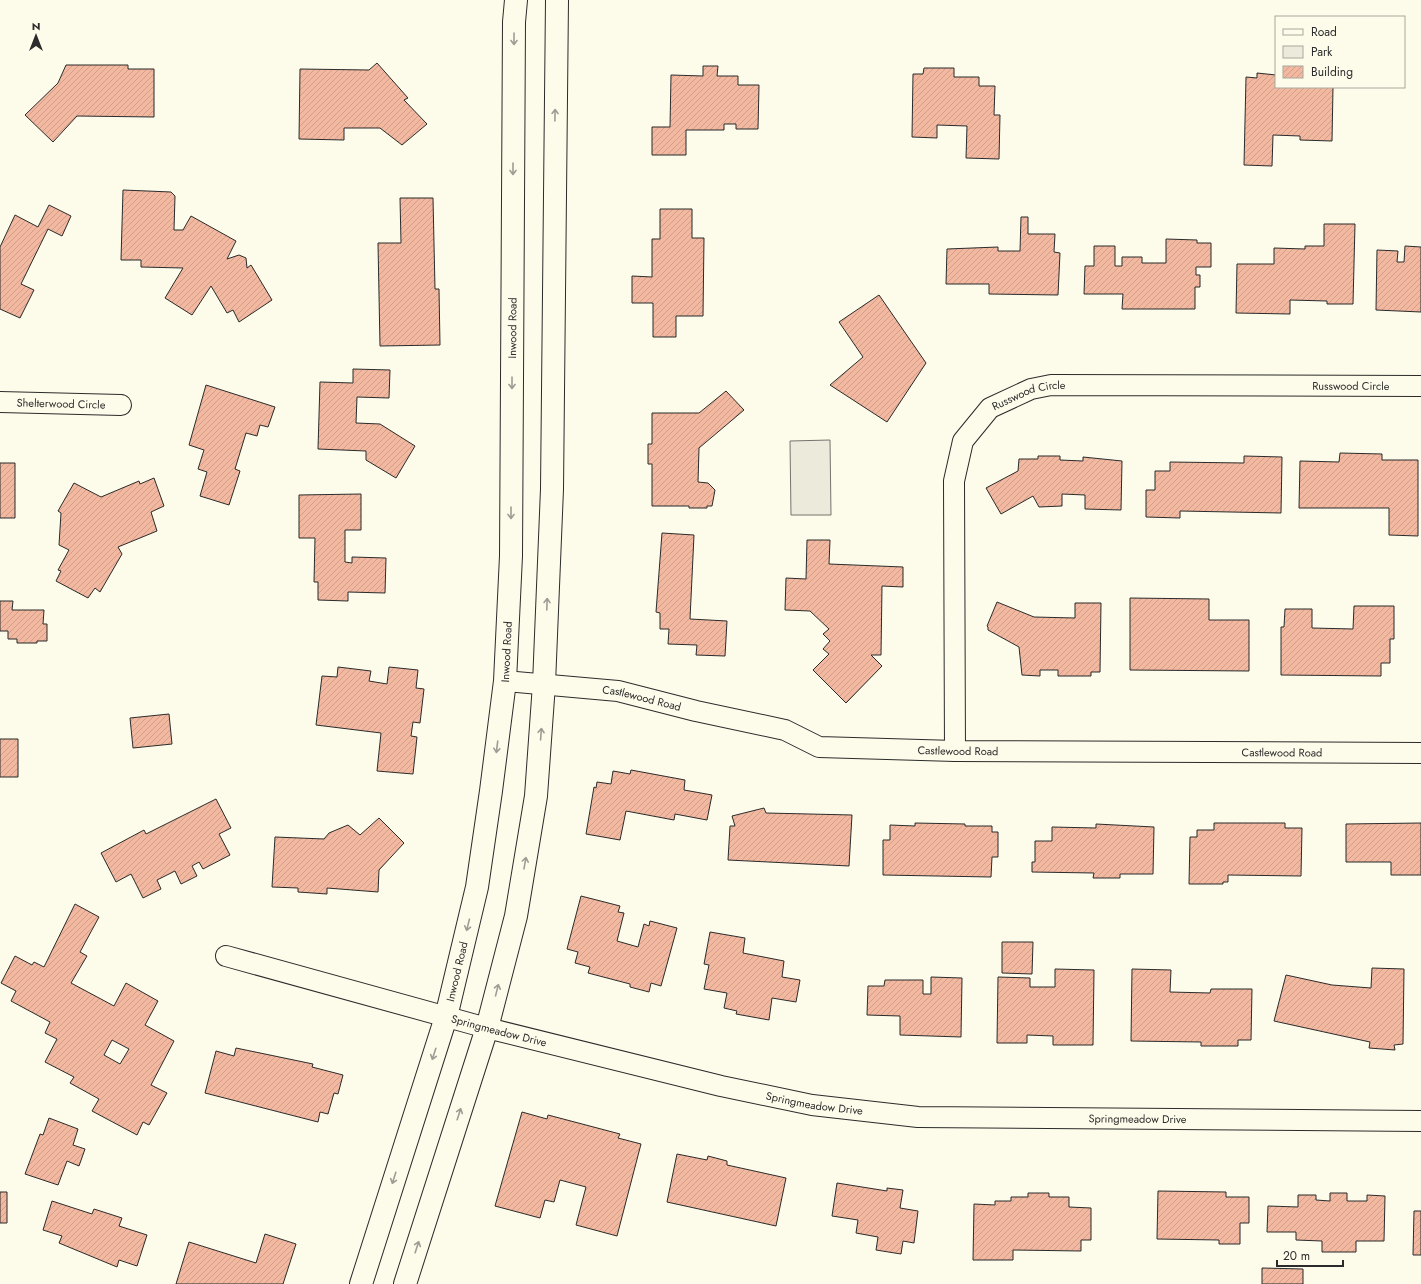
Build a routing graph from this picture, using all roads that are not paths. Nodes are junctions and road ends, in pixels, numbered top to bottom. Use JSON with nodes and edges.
{"nodes":[{"id":1,"x":516,"y":0,"type":"edge"},
{"id":2,"x":557,"y":0,"type":"edge"},
{"id":3,"x":1421,"y":386,"type":"edge"},
{"id":4,"x":0,"y":402,"type":"edge"},
{"id":5,"x":121,"y":405,"type":"dead end"},
{"id":6,"x":505,"y":681,"type":"junction"},
{"id":7,"x":544,"y":684,"type":"junction"},
{"id":8,"x":955,"y":751,"type":"junction"},
{"id":9,"x":1421,"y":753,"type":"edge"},
{"id":10,"x":226,"y":956,"type":"dead end"},
{"id":11,"x":446,"y":1017,"type":"junction"},
{"id":12,"x":487,"y":1028,"type":"junction"},
{"id":13,"x":1421,"y":1121,"type":"edge"},
{"id":14,"x":360,"y":1284,"type":"edge"},
{"id":15,"x":405,"y":1284,"type":"edge"}],
"edges":[{"from":1,"to":6,"type":"main road","name":"Inwood Road","one_way":true},
{"from":7,"to":2,"type":"main road","one_way":true},
{"from":3,"to":8,"type":"street","name":"Russwood Circle"},
{"from":4,"to":5,"type":"street","name":"Shelterwood Circle"},
{"from":6,"to":7,"type":"street","name":"Castlewood Road"},
{"from":6,"to":11,"type":"main road","name":"Inwood Road","one_way":true},
{"from":7,"to":8,"type":"street","name":"Castlewood Road"},
{"from":12,"to":7,"type":"main road","one_way":true},
{"from":8,"to":9,"type":"street","name":"Castlewood Road"},
{"from":10,"to":11,"type":"street","name":"Springmeadow Drive"},
{"from":11,"to":12,"type":"street","name":"Springmeadow Drive"},
{"from":11,"to":14,"type":"main road","name":"Inwood Road","one_way":true},
{"from":12,"to":13,"type":"street","name":"Springmeadow Drive"},
{"from":15,"to":12,"type":"main road","one_way":true}]}
